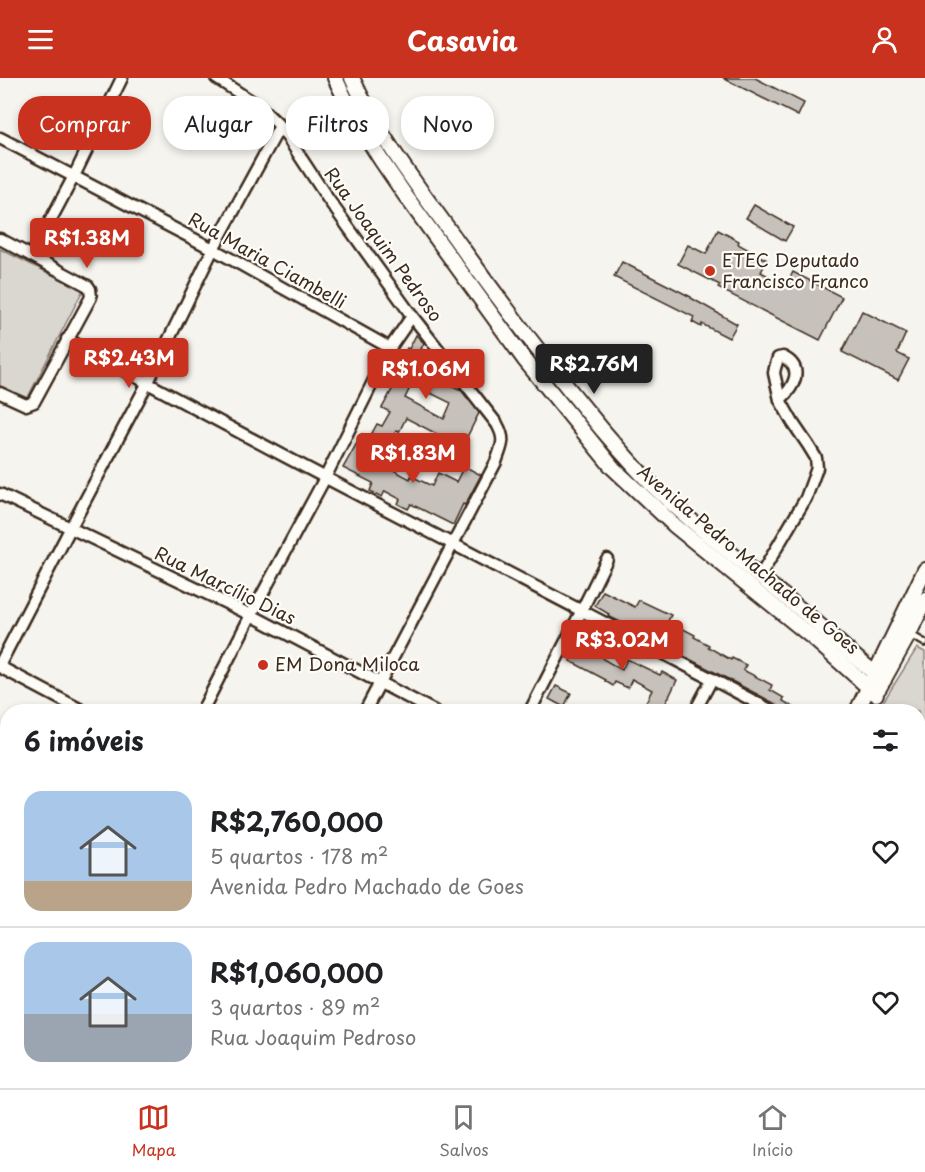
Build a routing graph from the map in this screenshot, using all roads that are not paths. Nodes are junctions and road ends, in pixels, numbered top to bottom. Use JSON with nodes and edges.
{"nodes":[{"id":1,"x":122,"y":78,"type":"edge"},
{"id":2,"x":216,"y":78,"type":"edge"},
{"id":3,"x":335,"y":78,"type":"edge"},
{"id":4,"x":352,"y":78,"type":"edge"},
{"id":5,"x":280,"y":126,"type":"junction"},
{"id":6,"x":0,"y":138,"type":"edge"},
{"id":7,"x":74,"y":176,"type":"junction"},
{"id":8,"x":0,"y":239,"type":"edge"},
{"id":9,"x":213,"y":249,"type":"junction"},
{"id":10,"x":32,"y":255,"type":"junction"},
{"id":11,"x":412,"y":316,"type":"junction"},
{"id":12,"x":67,"y":339,"type":"junction"},
{"id":13,"x":390,"y":348,"type":"junction"},
{"id":14,"x":147,"y":384,"type":"junction"},
{"id":15,"x":0,"y":393,"type":"edge"},
{"id":16,"x":780,"y":400,"type":"dead end"},
{"id":17,"x":325,"y":478,"type":"junction"},
{"id":18,"x":0,"y":494,"type":"edge"},
{"id":19,"x":70,"y":529,"type":"junction"},
{"id":20,"x":453,"y":544,"type":"junction"},
{"id":21,"x":607,"y":559,"type":"dead end"},
{"id":22,"x":925,"y":570,"type":"edge"},
{"id":23,"x":759,"y":578,"type":"junction"},
{"id":24,"x":925,"y":600,"type":"edge"},
{"id":25,"x":582,"y":612,"type":"junction"},
{"id":26,"x":251,"y":615,"type":"junction"},
{"id":27,"x":903,"y":631,"type":"junction"},
{"id":28,"x":925,"y":643,"type":"edge"},
{"id":29,"x":0,"y":666,"type":"edge"},
{"id":30,"x":712,"y":679,"type":"junction"},
{"id":31,"x":380,"y":683,"type":"junction"},
{"id":32,"x":876,"y":684,"type":"junction"},
{"id":33,"x":70,"y":704,"type":"edge"},
{"id":34,"x":206,"y":704,"type":"edge"},
{"id":35,"x":369,"y":704,"type":"edge"},
{"id":36,"x":420,"y":704,"type":"edge"},
{"id":37,"x":534,"y":704,"type":"edge"},
{"id":38,"x":699,"y":704,"type":"edge"},
{"id":39,"x":759,"y":704,"type":"edge"},
{"id":40,"x":862,"y":704,"type":"edge"},
{"id":41,"x":869,"y":704,"type":"edge"}],
"edges":[{"from":1,"to":7,"type":"street"},
{"from":2,"to":5,"type":"street","name":"Rua Joaquim Pedroso"},
{"from":3,"to":32,"type":"street","name":"Avenida Pedro Machado de Goes"},
{"from":4,"to":23,"type":"street","name":"Avenida Pedro Machado de Goes"},
{"from":5,"to":9,"type":"street"},
{"from":5,"to":11,"type":"street","name":"Rua Joaquim Pedroso"},
{"from":6,"to":7,"type":"street","name":"Rua Maria Ciambelli"},
{"from":7,"to":9,"type":"street","name":"Rua Maria Ciambelli"},
{"from":7,"to":10,"type":"street"},
{"from":8,"to":10,"type":"street"},
{"from":9,"to":13,"type":"street","name":"Rua Maria Ciambelli"},
{"from":9,"to":14,"type":"street"},
{"from":10,"to":12,"type":"street"},
{"from":11,"to":13,"type":"street"},
{"from":11,"to":20,"type":"street","name":"Rua Joaquim Pedroso"},
{"from":12,"to":14,"type":"street"},
{"from":12,"to":15,"type":"street"},
{"from":13,"to":17,"type":"street"},
{"from":14,"to":17,"type":"street"},
{"from":14,"to":19,"type":"street"},
{"from":16,"to":23,"type":"street"},
{"from":17,"to":20,"type":"street"},
{"from":17,"to":26,"type":"street"},
{"from":18,"to":19,"type":"street","name":"Rua Marcílio Dias"},
{"from":19,"to":26,"type":"street","name":"Rua Marcílio Dias"},
{"from":19,"to":29,"type":"street"},
{"from":20,"to":25,"type":"street"},
{"from":20,"to":31,"type":"street"},
{"from":21,"to":25,"type":"street"},
{"from":22,"to":27,"type":"street"},
{"from":23,"to":32,"type":"street","name":"Avenida Pedro Machado de Goes"},
{"from":24,"to":27,"type":"street"},
{"from":25,"to":30,"type":"street"},
{"from":25,"to":37,"type":"street"},
{"from":26,"to":31,"type":"street","name":"Rua Marcílio Dias"},
{"from":26,"to":34,"type":"street"},
{"from":27,"to":28,"type":"lane"},
{"from":27,"to":32,"type":"street"},
{"from":29,"to":33,"type":"street"},
{"from":30,"to":38,"type":"street"},
{"from":30,"to":39,"type":"street"},
{"from":31,"to":35,"type":"street"},
{"from":31,"to":36,"type":"street","name":"Rua Marcílio Dias"},
{"from":32,"to":40,"type":"street"},
{"from":32,"to":41,"type":"street"}]}
